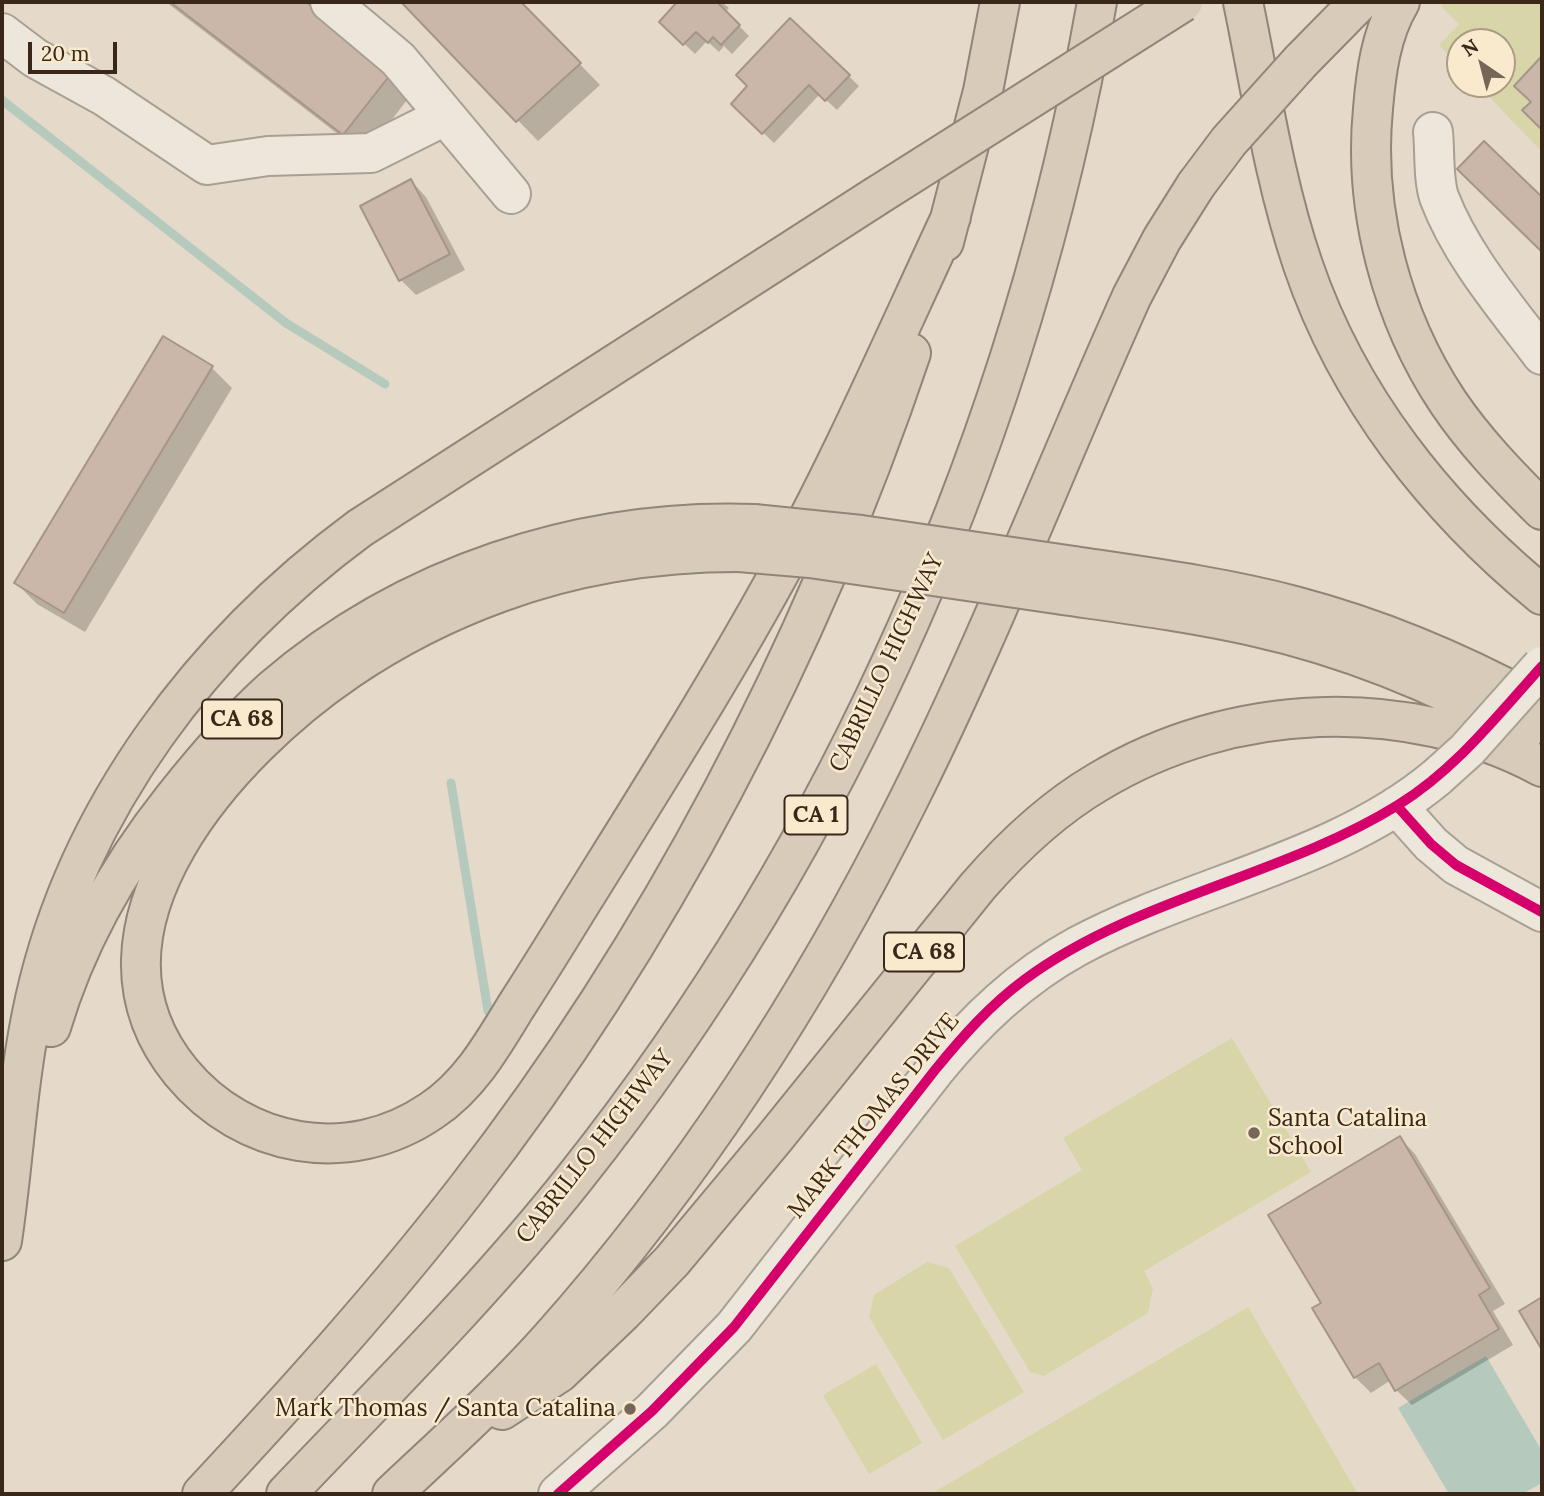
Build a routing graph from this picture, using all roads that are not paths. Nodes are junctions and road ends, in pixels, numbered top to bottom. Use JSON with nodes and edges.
{"nodes":[{"id":1,"x":330,"y":2,"type":"edge"},
{"id":2,"x":1000,"y":2,"type":"edge"},
{"id":3,"x":1097,"y":2,"type":"edge"},
{"id":4,"x":1183,"y":2,"type":"edge"},
{"id":5,"x":1243,"y":2,"type":"edge"},
{"id":6,"x":1359,"y":2,"type":"edge"},
{"id":7,"x":1400,"y":2,"type":"edge"},
{"id":8,"x":2,"y":33,"type":"edge"},
{"id":9,"x":445,"y":116,"type":"junction"},
{"id":10,"x":1433,"y":132,"type":"dead end"},
{"id":11,"x":511,"y":194,"type":"dead end"},
{"id":12,"x":951,"y":218,"type":"junction"},
{"id":13,"x":1542,"y":355,"type":"edge"},
{"id":14,"x":1542,"y":510,"type":"edge"},
{"id":15,"x":746,"y":538,"type":"junction"},
{"id":16,"x":1068,"y":580,"type":"junction"},
{"id":17,"x":1542,"y":595,"type":"edge"},
{"id":18,"x":1542,"y":666,"type":"edge"},
{"id":19,"x":1542,"y":707,"type":"edge"},
{"id":20,"x":1542,"y":742,"type":"edge"},
{"id":21,"x":1542,"y":767,"type":"edge"},
{"id":22,"x":1397,"y":806,"type":"junction"},
{"id":23,"x":1542,"y":912,"type":"edge"},
{"id":24,"x":4,"y":1230,"type":"edge"},
{"id":25,"x":433,"y":1455,"type":"junction"},
{"id":26,"x":580,"y":1488,"type":"edge"},
{"id":27,"x":202,"y":1494,"type":"edge"},
{"id":28,"x":286,"y":1494,"type":"edge"},
{"id":29,"x":392,"y":1494,"type":"edge"}],
"edges":[{"from":1,"to":9,"type":"street"},
{"from":2,"to":12,"type":"highway"},
{"from":3,"to":28,"type":"highway","name":"CABRILLO HIGHWAY","number":"CA 1"},
{"from":4,"to":24,"type":"highway","bridge":true},
{"from":5,"to":17,"type":"highway"},
{"from":6,"to":25,"type":"highway","bridge":true},
{"from":7,"to":14,"type":"highway"},
{"from":8,"to":9,"type":"street"},
{"from":9,"to":11,"type":"street"},
{"from":10,"to":13,"type":"street"},
{"from":12,"to":15,"type":"highway"},
{"from":12,"to":27,"type":"highway"},
{"from":15,"to":16,"type":"highway","number":"CA 68","bridge":true},
{"from":15,"to":24,"type":"highway","number":"CA 68"},
{"from":16,"to":19,"type":"highway","number":"CA 68"},
{"from":16,"to":20,"type":"highway"},
{"from":18,"to":22,"type":"street","name":"MARK THOMAS DRIVE","bridge":true},
{"from":21,"to":25,"type":"highway","number":"CA 68"},
{"from":22,"to":23,"type":"street"},
{"from":22,"to":26,"type":"street","name":"MARK THOMAS DRIVE"},
{"from":25,"to":29,"type":"highway","number":"CA 68"}]}
